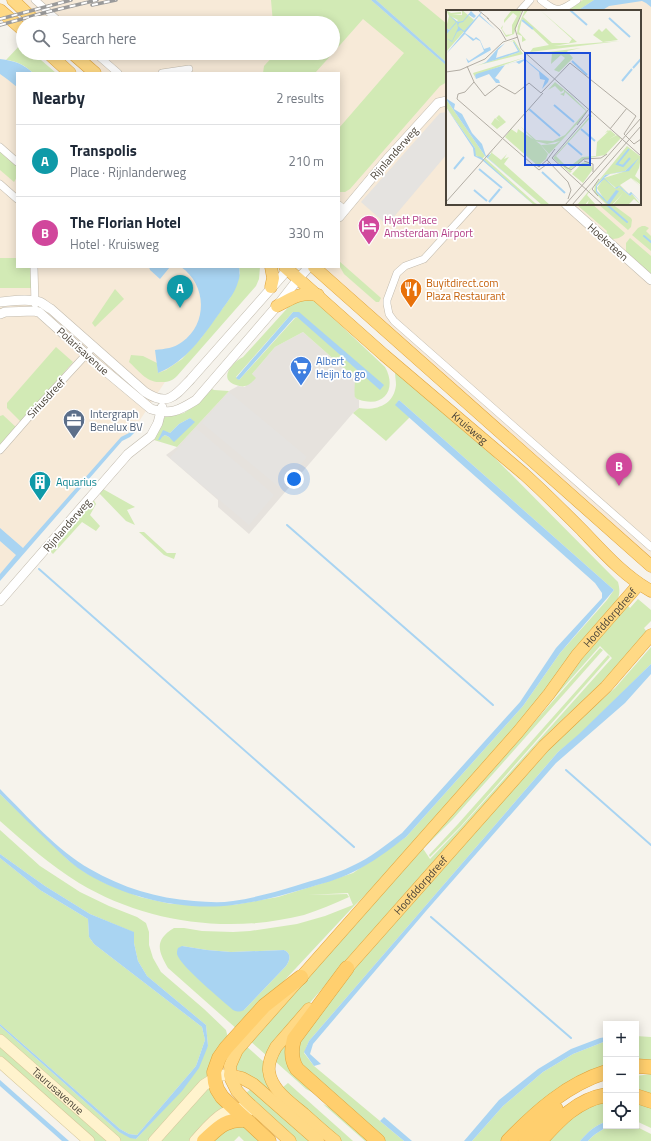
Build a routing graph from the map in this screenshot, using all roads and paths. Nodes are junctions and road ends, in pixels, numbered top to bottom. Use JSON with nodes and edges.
{"nodes":[{"id":1,"x":12,"y":0,"type":"edge"},
{"id":2,"x":35,"y":0,"type":"edge"},
{"id":3,"x":530,"y":0,"type":"edge"},
{"id":4,"x":541,"y":0,"type":"edge"},
{"id":5,"x":577,"y":0,"type":"edge"},
{"id":6,"x":0,"y":10,"type":"edge"},
{"id":7,"x":521,"y":10,"type":"edge"},
{"id":8,"x":554,"y":10,"type":"edge"},
{"id":9,"x":29,"y":16,"type":"edge"},
{"id":10,"x":53,"y":16,"type":"edge"},
{"id":11,"x":16,"y":24,"type":"edge"},
{"id":12,"x":56,"y":60,"type":"edge"},
{"id":13,"x":80,"y":60,"type":"edge"},
{"id":14,"x":103,"y":60,"type":"edge"},
{"id":15,"x":189,"y":69,"type":"dead end"},
{"id":16,"x":69,"y":72,"type":"edge"},
{"id":17,"x":94,"y":72,"type":"edge"},
{"id":18,"x":117,"y":72,"type":"edge"},
{"id":19,"x":169,"y":72,"type":"edge"},
{"id":20,"x":446,"y":99,"type":"edge"},
{"id":21,"x":0,"y":147,"type":"edge"},
{"id":22,"x":16,"y":161,"type":"edge"},
{"id":23,"x":0,"y":184,"type":"edge"},
{"id":24,"x":16,"y":198,"type":"edge"},
{"id":25,"x":473,"y":205,"type":"edge"},
{"id":26,"x":567,"y":205,"type":"edge"},
{"id":27,"x":341,"y":213,"type":"edge"},
{"id":28,"x":34,"y":268,"type":"edge"},
{"id":29,"x":272,"y":268,"type":"edge"},
{"id":30,"x":288,"y":268,"type":"edge"},
{"id":31,"x":308,"y":268,"type":"edge"},
{"id":32,"x":315,"y":268,"type":"edge"},
{"id":33,"x":298,"y":279,"type":"junction"},
{"id":34,"x":651,"y":280,"type":"edge"},
{"id":35,"x":271,"y":287,"type":"junction"},
{"id":36,"x":318,"y":295,"type":"junction"},
{"id":37,"x":0,"y":302,"type":"edge"},
{"id":38,"x":35,"y":306,"type":"junction"},
{"id":39,"x":276,"y":306,"type":"junction"},
{"id":40,"x":0,"y":314,"type":"edge"},
{"id":41,"x":93,"y":347,"type":"junction"},
{"id":42,"x":87,"y":355,"type":"junction"},
{"id":43,"x":163,"y":399,"type":"junction"},
{"id":44,"x":161,"y":412,"type":"junction"},
{"id":45,"x":0,"y":450,"type":"edge"},
{"id":46,"x":651,"y":547,"type":"edge"},
{"id":47,"x":651,"y":566,"type":"edge"},
{"id":48,"x":639,"y":584,"type":"junction"},
{"id":49,"x":651,"y":591,"type":"edge"},
{"id":50,"x":0,"y":601,"type":"edge"},
{"id":51,"x":651,"y":636,"type":"edge"},
{"id":52,"x":347,"y":968,"type":"junction"},
{"id":53,"x":301,"y":977,"type":"junction"},
{"id":54,"x":0,"y":1040,"type":"edge"},
{"id":55,"x":0,"y":1062,"type":"edge"},
{"id":56,"x":639,"y":1066,"type":"edge"},
{"id":57,"x":651,"y":1068,"type":"edge"},
{"id":58,"x":639,"y":1070,"type":"edge"},
{"id":59,"x":603,"y":1073,"type":"edge"},
{"id":60,"x":230,"y":1075,"type":"junction"},
{"id":61,"x":214,"y":1078,"type":"junction"},
{"id":62,"x":603,"y":1080,"type":"edge"},
{"id":63,"x":603,"y":1096,"type":"edge"},
{"id":64,"x":639,"y":1097,"type":"edge"},
{"id":65,"x":651,"y":1101,"type":"edge"},
{"id":66,"x":234,"y":1109,"type":"junction"},
{"id":67,"x":251,"y":1115,"type":"junction"},
{"id":68,"x":89,"y":1141,"type":"edge"},
{"id":69,"x":115,"y":1141,"type":"edge"},
{"id":70,"x":154,"y":1141,"type":"edge"},
{"id":71,"x":195,"y":1141,"type":"edge"},
{"id":72,"x":204,"y":1141,"type":"edge"},
{"id":73,"x":269,"y":1141,"type":"edge"},
{"id":74,"x":290,"y":1141,"type":"edge"},
{"id":75,"x":318,"y":1141,"type":"edge"},
{"id":76,"x":334,"y":1141,"type":"edge"},
{"id":77,"x":378,"y":1141,"type":"edge"},
{"id":78,"x":508,"y":1141,"type":"edge"},
{"id":79,"x":525,"y":1141,"type":"edge"},
{"id":80,"x":540,"y":1141,"type":"edge"}],
"edges":[{"from":1,"to":9,"type":"highway"},
{"from":2,"to":10,"type":"street"},
{"from":3,"to":7,"type":"street"},
{"from":4,"to":8,"type":"street"},
{"from":5,"to":8,"type":"street"},
{"from":6,"to":11,"type":"highway"},
{"from":12,"to":16,"type":"highway"},
{"from":13,"to":17,"type":"highway"},
{"from":14,"to":18,"type":"street"},
{"from":15,"to":19,"type":"street"},
{"from":20,"to":27,"type":"street","name":"Rijnlanderweg"},
{"from":21,"to":22,"type":"street"},
{"from":23,"to":24,"type":"street"},
{"from":25,"to":46,"type":"street"},
{"from":26,"to":34,"type":"street","name":"Hoeksteen"},
{"from":28,"to":38,"type":"street"},
{"from":29,"to":35,"type":"highway"},
{"from":30,"to":33,"type":"highway","name":"Kruisweg"},
{"from":30,"to":35,"type":"street"},
{"from":31,"to":33,"type":"street"},
{"from":32,"to":47,"type":"highway","name":"Kruisweg"},
{"from":33,"to":36,"type":"highway","name":"Kruisweg"},
{"from":33,"to":39,"type":"street"},
{"from":35,"to":43,"type":"street"},
{"from":36,"to":39,"type":"highway"},
{"from":36,"to":48,"type":"highway","name":"Kruisweg"},
{"from":37,"to":38,"type":"street","name":"Polarisavenue"},
{"from":38,"to":40,"type":"street"},
{"from":38,"to":41,"type":"street","name":"Polarisavenue"},
{"from":38,"to":42,"type":"street","name":"Polarisavenue"},
{"from":39,"to":44,"type":"street"},
{"from":41,"to":42,"type":"street","name":"Siriusdreef"},
{"from":41,"to":43,"type":"street","name":"Polarisavenue"},
{"from":42,"to":44,"type":"street","name":"Polarisavenue"},
{"from":42,"to":45,"type":"street","name":"Siriusdreef"},
{"from":43,"to":44,"type":"street","name":"Rijnlanderweg"},
{"from":44,"to":50,"type":"street","name":"Rijnlanderweg"},
{"from":48,"to":49,"type":"highway","name":"Kruisweg"},
{"from":48,"to":53,"type":"highway","name":"Hoofddorpdreef"},
{"from":51,"to":52,"type":"highway","name":"Hoofddorpdreef"},
{"from":52,"to":76,"type":"highway","name":"Hoofddorpdreef"},
{"from":52,"to":77,"type":"highway"},
{"from":53,"to":60,"type":"highway","name":"Hoofddorpdreef"},
{"from":53,"to":61,"type":"highway"},
{"from":54,"to":69,"type":"main road","name":"Taurusavenue"},
{"from":55,"to":68,"type":"main road","name":"Taurusavenue"},
{"from":56,"to":57,"type":"highway"},
{"from":57,"to":58,"type":"highway"},
{"from":59,"to":78,"type":"highway"},
{"from":60,"to":61,"type":"main road"},
{"from":60,"to":67,"type":"highway"},
{"from":60,"to":75,"type":"highway"},
{"from":61,"to":66,"type":"highway"},
{"from":61,"to":70,"type":"main road"},
{"from":62,"to":79,"type":"highway"},
{"from":63,"to":80,"type":"highway"},
{"from":64,"to":65,"type":"highway"},
{"from":66,"to":67,"type":"highway"},
{"from":66,"to":71,"type":"main road"},
{"from":67,"to":72,"type":"highway"},
{"from":67,"to":73,"type":"highway"},
{"from":67,"to":74,"type":"highway"}]}
